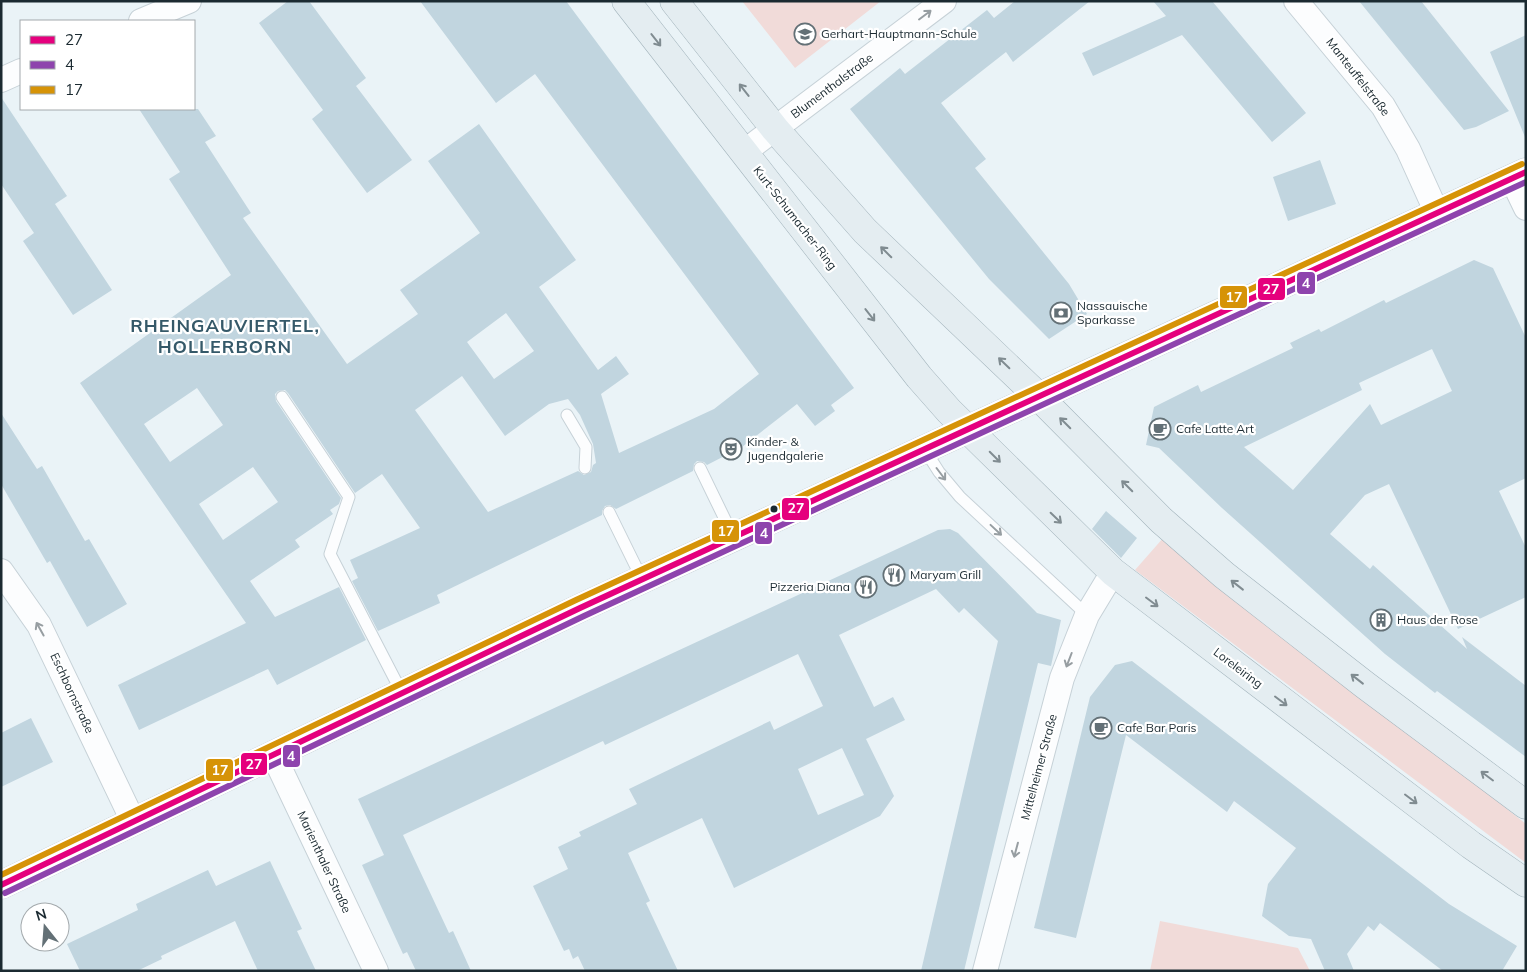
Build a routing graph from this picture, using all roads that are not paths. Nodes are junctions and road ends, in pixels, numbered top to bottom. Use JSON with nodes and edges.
{"nodes":[{"id":1,"x":189,"y":1,"type":"edge"},
{"id":2,"x":626,"y":1,"type":"edge"},
{"id":3,"x":674,"y":1,"type":"edge"},
{"id":4,"x":944,"y":1,"type":"edge"},
{"id":5,"x":1296,"y":1,"type":"edge"},
{"id":6,"x":143,"y":20,"type":"edge"},
{"id":7,"x":20,"y":71,"type":"edge"},
{"id":8,"x":1,"y":80,"type":"edge"},
{"id":9,"x":775,"y":128,"type":"junction"},
{"id":10,"x":744,"y":152,"type":"junction"},
{"id":11,"x":1519,"y":175,"type":"edge"},
{"id":12,"x":1526,"y":208,"type":"edge"},
{"id":13,"x":1437,"y":213,"type":"junction"},
{"id":14,"x":282,"y":397,"type":"dead end"},
{"id":15,"x":1039,"y":397,"type":"junction"},
{"id":16,"x":567,"y":415,"type":"dead end"},
{"id":17,"x":969,"y":431,"type":"junction"},
{"id":18,"x":925,"y":450,"type":"junction"},
{"id":19,"x":586,"y":468,"type":"dead end"},
{"id":20,"x":700,"y":468,"type":"dead end"},
{"id":21,"x":609,"y":512,"type":"dead end"},
{"id":22,"x":734,"y":538,"type":"junction"},
{"id":23,"x":1,"y":571,"type":"edge"},
{"id":24,"x":1114,"y":572,"type":"junction"},
{"id":25,"x":642,"y":579,"type":"junction"},
{"id":26,"x":1088,"y":615,"type":"junction"},
{"id":27,"x":402,"y":693,"type":"junction"},
{"id":28,"x":273,"y":754,"type":"junction"},
{"id":29,"x":1526,"y":805,"type":"edge"},
{"id":30,"x":133,"y":821,"type":"junction"},
{"id":31,"x":1526,"y":883,"type":"edge"},
{"id":32,"x":1,"y":885,"type":"edge"},
{"id":33,"x":376,"y":971,"type":"edge"},
{"id":34,"x":985,"y":971,"type":"edge"}],
"edges":[{"from":1,"to":6,"type":"street"},
{"from":2,"to":10,"type":"main road","name":"Kurt-Schumacher-Ring","one_way":true},
{"from":9,"to":3,"type":"main road","one_way":true},
{"from":9,"to":4,"type":"street","name":"Blumenthalstraße","one_way":true},
{"from":5,"to":13,"type":"street","name":"Manteuffelstraße"},
{"from":7,"to":8,"type":"street"},
{"from":9,"to":10,"type":"street","name":"Blumenthalstraße"},
{"from":15,"to":9,"type":"main road","one_way":true},
{"from":10,"to":17,"type":"main road","name":"Kurt-Schumacher-Ring","one_way":true},
{"from":11,"to":12,"type":"street"},
{"from":11,"to":13,"type":"main road"},
{"from":13,"to":15,"type":"main road"},
{"from":14,"to":27,"type":"lane"},
{"from":15,"to":17,"type":"main road"},
{"from":29,"to":15,"type":"main road","one_way":true},
{"from":16,"to":19,"type":"lane"},
{"from":17,"to":18,"type":"main road"},
{"from":17,"to":24,"type":"main road","name":"Loreleiring","one_way":true},
{"from":18,"to":22,"type":"main road"},
{"from":18,"to":26,"type":"lane","one_way":true},
{"from":20,"to":22,"type":"lane"},
{"from":21,"to":25,"type":"lane"},
{"from":22,"to":25,"type":"main road"},
{"from":30,"to":23,"type":"street","name":"Eschbornstraße","one_way":true},
{"from":24,"to":26,"type":"street","name":"Mittelheimer Straße"},
{"from":24,"to":31,"type":"main road","name":"Loreleiring","one_way":true},
{"from":25,"to":27,"type":"main road"},
{"from":26,"to":34,"type":"street","name":"Mittelheimer Straße","one_way":true},
{"from":27,"to":28,"type":"main road"},
{"from":28,"to":30,"type":"main road"},
{"from":28,"to":33,"type":"street","name":"Marienthaler Straße"},
{"from":30,"to":32,"type":"main road"}]}
